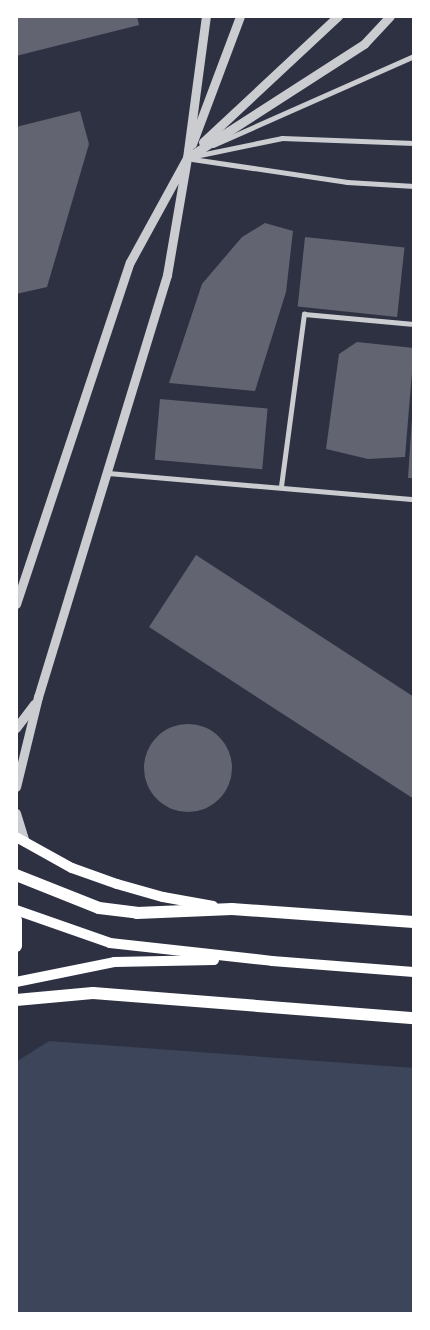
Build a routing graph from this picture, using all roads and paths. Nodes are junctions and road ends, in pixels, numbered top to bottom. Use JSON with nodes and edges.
{"nodes":[{"id":1,"x":206,"y":16,"type":"edge"},
{"id":2,"x":240,"y":16,"type":"edge"},
{"id":3,"x":338,"y":16,"type":"edge"},
{"id":4,"x":390,"y":16,"type":"edge"},
{"id":5,"x":414,"y":56,"type":"edge"},
{"id":6,"x":414,"y":143,"type":"edge"},
{"id":7,"x":187,"y":158,"type":"junction"},
{"id":8,"x":414,"y":186,"type":"edge"},
{"id":9,"x":414,"y":324,"type":"edge"},
{"id":10,"x":108,"y":473,"type":"junction"},
{"id":11,"x":281,"y":486,"type":"junction"},
{"id":12,"x":414,"y":499,"type":"edge"},
{"id":13,"x":16,"y":604,"type":"edge"},
{"id":14,"x":38,"y":697,"type":"junction"},
{"id":15,"x":16,"y":728,"type":"edge"},
{"id":16,"x":16,"y":787,"type":"edge"},
{"id":17,"x":16,"y":812,"type":"edge"},
{"id":18,"x":21,"y":839,"type":"edge"},
{"id":19,"x":16,"y":874,"type":"edge"},
{"id":20,"x":232,"y":909,"type":"junction"},
{"id":21,"x":16,"y":910,"type":"edge"},
{"id":22,"x":16,"y":920,"type":"edge"},
{"id":23,"x":414,"y":922,"type":"edge"},
{"id":24,"x":16,"y":946,"type":"edge"},
{"id":25,"x":272,"y":962,"type":"junction"},
{"id":26,"x":414,"y":972,"type":"edge"},
{"id":27,"x":16,"y":982,"type":"edge"},
{"id":28,"x":16,"y":1000,"type":"edge"},
{"id":29,"x":414,"y":1018,"type":"edge"}],
"edges":[{"from":1,"to":7,"type":"street"},
{"from":2,"to":7,"type":"street"},
{"from":3,"to":7,"type":"street"},
{"from":4,"to":7,"type":"street"},
{"from":5,"to":7,"type":"street"},
{"from":6,"to":7,"type":"street"},
{"from":7,"to":8,"type":"street"},
{"from":7,"to":10,"type":"street"},
{"from":7,"to":13,"type":"street"},
{"from":9,"to":11,"type":"street"},
{"from":10,"to":11,"type":"street"},
{"from":10,"to":14,"type":"street"},
{"from":11,"to":12,"type":"street"},
{"from":14,"to":15,"type":"street"},
{"from":14,"to":16,"type":"street"},
{"from":17,"to":18,"type":"street"},
{"from":18,"to":20,"type":"main road"},
{"from":19,"to":20,"type":"main road"},
{"from":20,"to":23,"type":"main road"},
{"from":21,"to":25,"type":"main road"},
{"from":22,"to":24,"type":"main road"},
{"from":25,"to":26,"type":"main road"},
{"from":25,"to":27,"type":"main road"},
{"from":28,"to":29,"type":"main road"}]}
